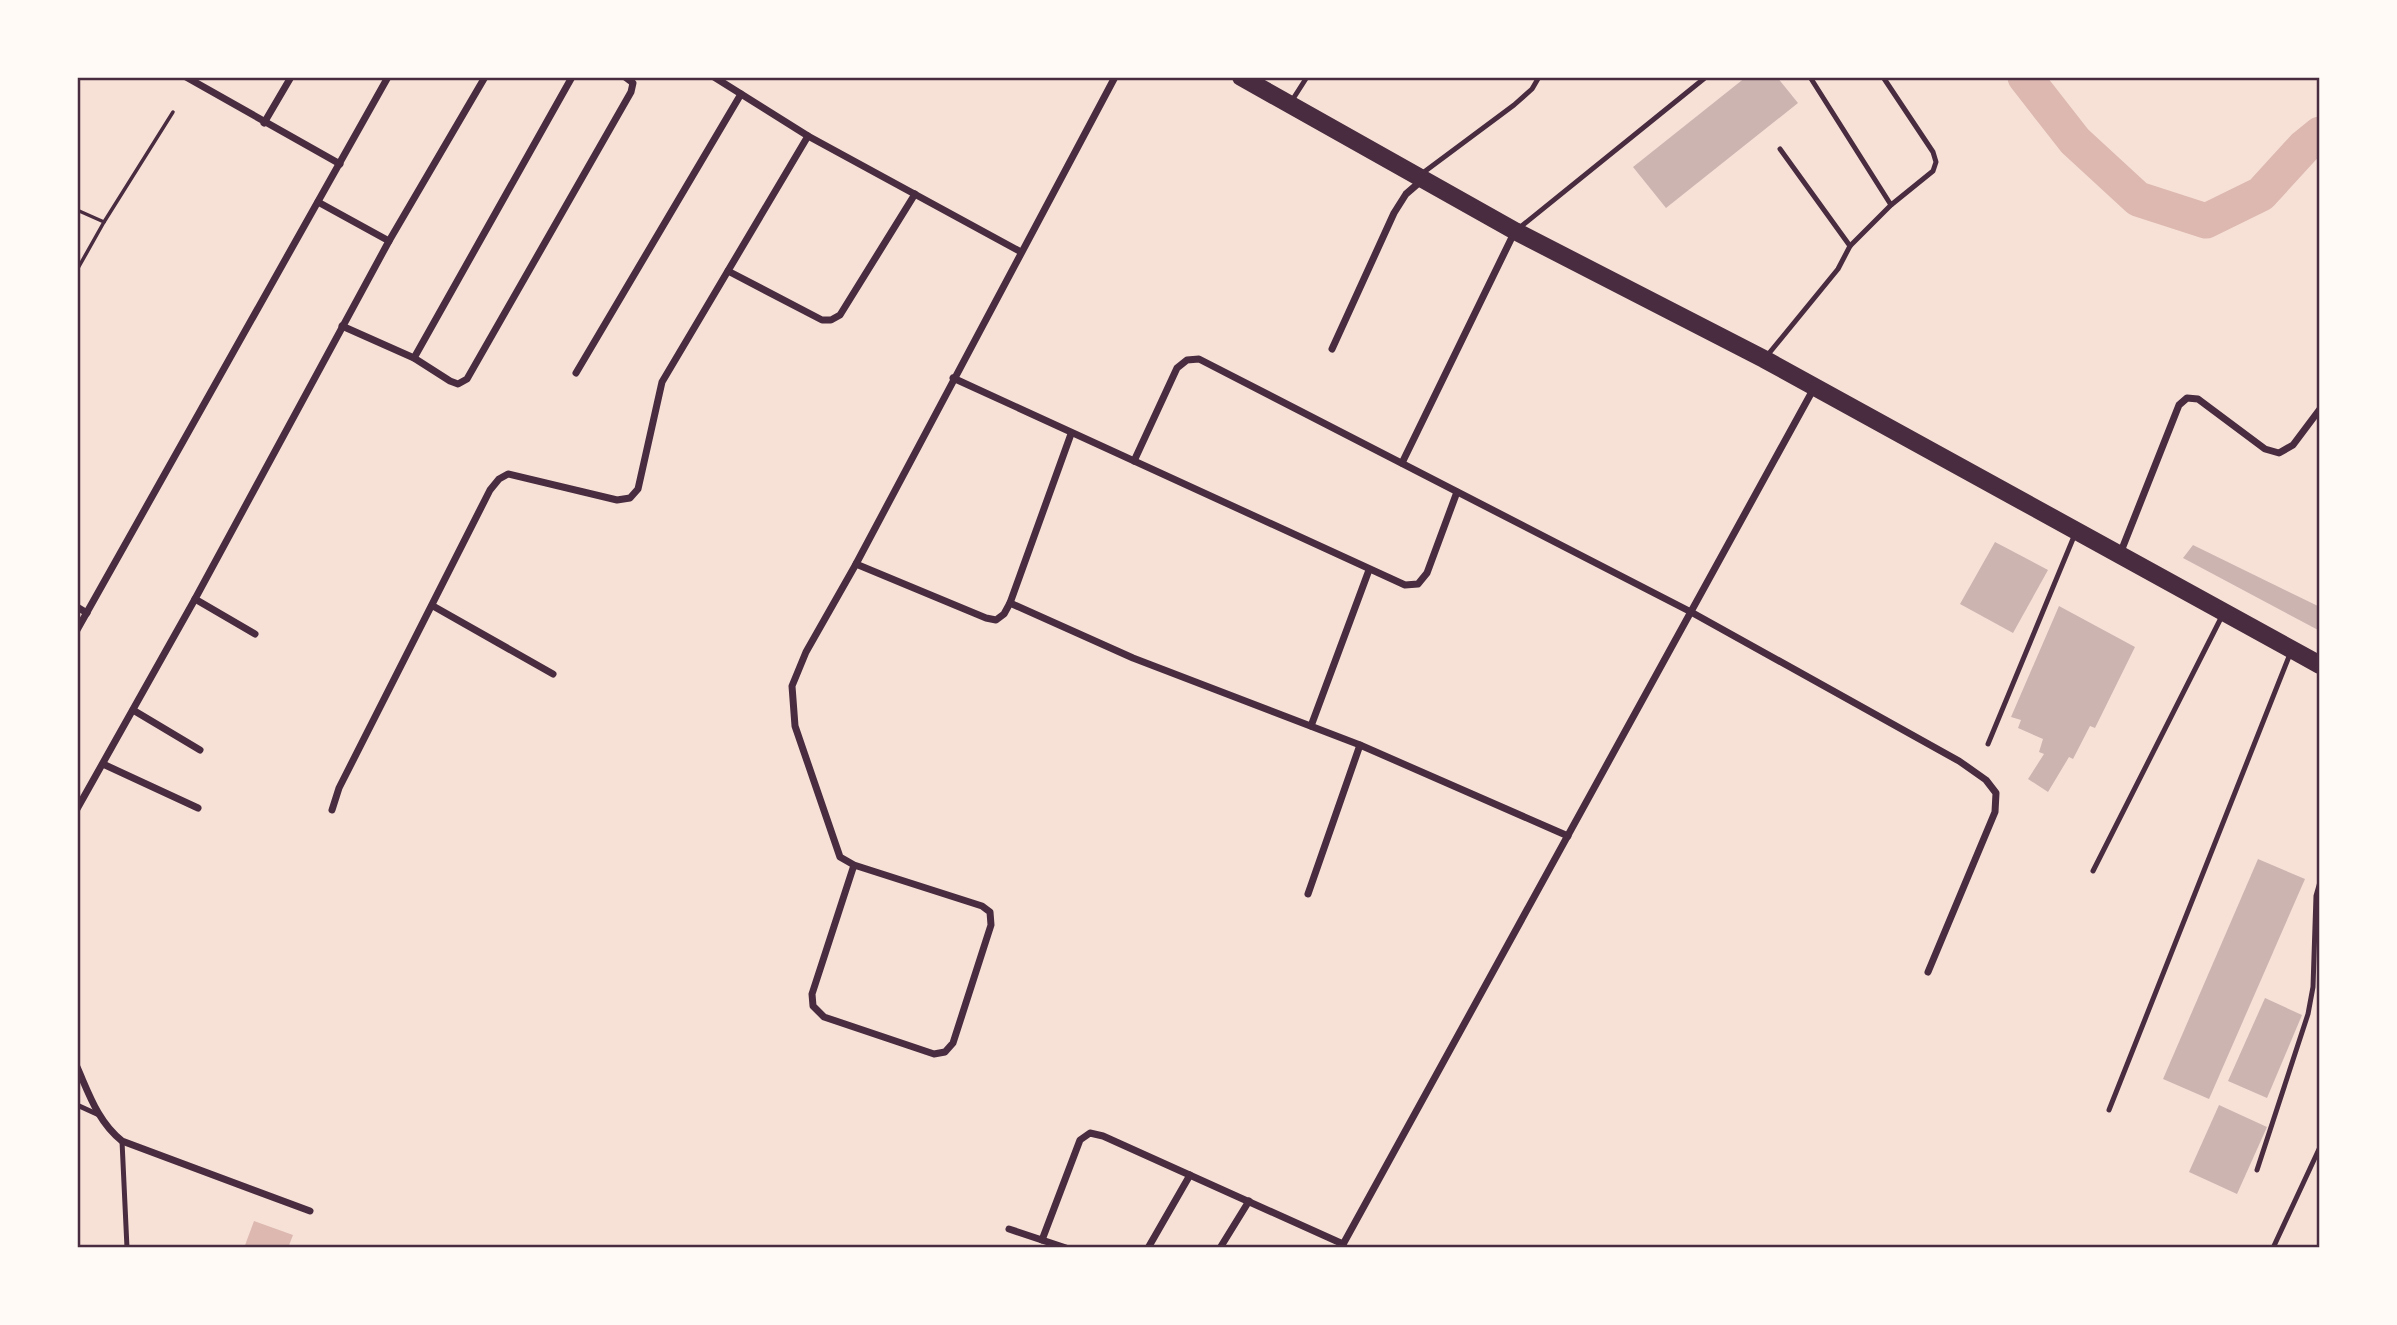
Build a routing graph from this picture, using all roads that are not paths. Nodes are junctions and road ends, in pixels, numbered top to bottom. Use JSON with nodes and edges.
{"nodes":[{"id":1,"x":187,"y":77,"type":"edge"},
{"id":2,"x":206,"y":77,"type":"edge"},
{"id":3,"x":290,"y":77,"type":"edge"},
{"id":4,"x":388,"y":77,"type":"edge"},
{"id":5,"x":485,"y":77,"type":"edge"},
{"id":6,"x":572,"y":77,"type":"edge"},
{"id":7,"x":625,"y":77,"type":"edge"},
{"id":8,"x":714,"y":77,"type":"edge"},
{"id":9,"x":1115,"y":77,"type":"edge"},
{"id":10,"x":1241,"y":77,"type":"edge"},
{"id":11,"x":1307,"y":77,"type":"edge"},
{"id":12,"x":1539,"y":77,"type":"edge"},
{"id":13,"x":1706,"y":77,"type":"edge"},
{"id":14,"x":1810,"y":77,"type":"edge"},
{"id":15,"x":1883,"y":77,"type":"edge"},
{"id":16,"x":201,"y":85,"type":"junction"},
{"id":17,"x":741,"y":94,"type":"junction"},
{"id":18,"x":1289,"y":105,"type":"junction"},
{"id":19,"x":264,"y":123,"type":"junction"},
{"id":20,"x":808,"y":136,"type":"junction"},
{"id":21,"x":1780,"y":149,"type":"dead end"},
{"id":22,"x":340,"y":164,"type":"junction"},
{"id":23,"x":1420,"y":178,"type":"junction"},
{"id":24,"x":915,"y":194,"type":"junction"},
{"id":25,"x":318,"y":202,"type":"junction"},
{"id":26,"x":1891,"y":205,"type":"junction"},
{"id":27,"x":1515,"y":231,"type":"junction"},
{"id":28,"x":389,"y":241,"type":"junction"},
{"id":29,"x":1850,"y":246,"type":"junction"},
{"id":30,"x":1021,"y":252,"type":"junction"},
{"id":31,"x":728,"y":271,"type":"junction"},
{"id":32,"x":342,"y":326,"type":"junction"},
{"id":33,"x":1332,"y":349,"type":"dead end"},
{"id":34,"x":414,"y":358,"type":"junction"},
{"id":35,"x":1764,"y":359,"type":"junction"},
{"id":36,"x":576,"y":373,"type":"dead end"},
{"id":37,"x":953,"y":378,"type":"junction"},
{"id":38,"x":1814,"y":388,"type":"junction"},
{"id":39,"x":2320,"y":409,"type":"edge"},
{"id":40,"x":1071,"y":434,"type":"junction"},
{"id":41,"x":1134,"y":461,"type":"junction"},
{"id":42,"x":1402,"y":463,"type":"junction"},
{"id":43,"x":1457,"y":492,"type":"junction"},
{"id":44,"x":2077,"y":530,"type":"junction"},
{"id":45,"x":2120,"y":554,"type":"junction"},
{"id":46,"x":856,"y":564,"type":"junction"},
{"id":47,"x":1369,"y":570,"type":"junction"},
{"id":48,"x":195,"y":599,"type":"junction"},
{"id":49,"x":1010,"y":603,"type":"junction"},
{"id":50,"x":433,"y":606,"type":"junction"},
{"id":51,"x":77,"y":607,"type":"edge"},
{"id":52,"x":2224,"y":611,"type":"junction"},
{"id":53,"x":1691,"y":612,"type":"junction"},
{"id":54,"x":87,"y":613,"type":"junction"},
{"id":55,"x":77,"y":630,"type":"edge"},
{"id":56,"x":255,"y":634,"type":"dead end"},
{"id":57,"x":2292,"y":649,"type":"junction"},
{"id":58,"x":2320,"y":665,"type":"edge"},
{"id":59,"x":553,"y":674,"type":"dead end"},
{"id":60,"x":133,"y":710,"type":"junction"},
{"id":61,"x":1311,"y":726,"type":"junction"},
{"id":62,"x":1988,"y":744,"type":"dead end"},
{"id":63,"x":1360,"y":745,"type":"junction"},
{"id":64,"x":200,"y":750,"type":"dead end"},
{"id":65,"x":103,"y":764,"type":"junction"},
{"id":66,"x":77,"y":808,"type":"edge"},
{"id":67,"x":198,"y":808,"type":"dead end"},
{"id":68,"x":332,"y":810,"type":"dead end"},
{"id":69,"x":1568,"y":836,"type":"junction"},
{"id":70,"x":854,"y":864,"type":"junction"},
{"id":71,"x":2093,"y":871,"type":"dead end"},
{"id":72,"x":2320,"y":882,"type":"edge"},
{"id":73,"x":1308,"y":894,"type":"dead end"},
{"id":74,"x":1928,"y":972,"type":"dead end"},
{"id":75,"x":77,"y":1067,"type":"edge"},
{"id":76,"x":77,"y":1105,"type":"edge"},
{"id":77,"x":2109,"y":1110,"type":"dead end"},
{"id":78,"x":99,"y":1115,"type":"junction"},
{"id":79,"x":122,"y":1141,"type":"junction"},
{"id":80,"x":2320,"y":1147,"type":"edge"},
{"id":81,"x":2257,"y":1170,"type":"dead end"},
{"id":82,"x":1190,"y":1175,"type":"junction"},
{"id":83,"x":1249,"y":1201,"type":"junction"},
{"id":84,"x":310,"y":1211,"type":"dead end"},
{"id":85,"x":1009,"y":1229,"type":"dead end"},
{"id":86,"x":1042,"y":1240,"type":"junction"},
{"id":87,"x":1342,"y":1246,"type":"edge"},
{"id":88,"x":127,"y":1248,"type":"edge"},
{"id":89,"x":1066,"y":1248,"type":"edge"},
{"id":90,"x":1148,"y":1248,"type":"edge"},
{"id":91,"x":1220,"y":1248,"type":"edge"},
{"id":92,"x":2273,"y":1248,"type":"edge"}],
"edges":[{"from":1,"to":16,"type":"street"},
{"from":2,"to":16,"type":"street"},
{"from":3,"to":19,"type":"street"},
{"from":4,"to":22,"type":"street"},
{"from":5,"to":28,"type":"street"},
{"from":6,"to":34,"type":"street"},
{"from":7,"to":34,"type":"street"},
{"from":8,"to":17,"type":"street"},
{"from":9,"to":30,"type":"street"},
{"from":10,"to":18,"type":"main road"},
{"from":11,"to":18,"type":"lane"},
{"from":12,"to":23,"type":"lane"},
{"from":13,"to":27,"type":"lane"},
{"from":14,"to":26,"type":"lane"},
{"from":15,"to":26,"type":"lane"},
{"from":16,"to":19,"type":"street"},
{"from":17,"to":20,"type":"street"},
{"from":17,"to":36,"type":"street"},
{"from":18,"to":23,"type":"main road"},
{"from":19,"to":22,"type":"street"},
{"from":20,"to":24,"type":"street"},
{"from":20,"to":31,"type":"street"},
{"from":21,"to":29,"type":"lane"},
{"from":22,"to":25,"type":"street"},
{"from":23,"to":27,"type":"main road"},
{"from":23,"to":33,"type":"street"},
{"from":24,"to":30,"type":"street"},
{"from":24,"to":31,"type":"street"},
{"from":25,"to":28,"type":"street"},
{"from":25,"to":54,"type":"street"},
{"from":26,"to":29,"type":"lane"},
{"from":27,"to":35,"type":"main road"},
{"from":27,"to":42,"type":"street"},
{"from":28,"to":32,"type":"street"},
{"from":29,"to":35,"type":"lane"},
{"from":30,"to":37,"type":"street"},
{"from":31,"to":50,"type":"street"},
{"from":32,"to":34,"type":"street"},
{"from":32,"to":48,"type":"street"},
{"from":35,"to":38,"type":"main road"},
{"from":37,"to":40,"type":"street"},
{"from":37,"to":46,"type":"street"},
{"from":38,"to":44,"type":"main road"},
{"from":38,"to":53,"type":"street"},
{"from":39,"to":45,"type":"street"},
{"from":40,"to":41,"type":"street"},
{"from":40,"to":49,"type":"street"},
{"from":41,"to":42,"type":"street"},
{"from":41,"to":47,"type":"street"},
{"from":42,"to":43,"type":"street"},
{"from":43,"to":47,"type":"street"},
{"from":43,"to":53,"type":"street"},
{"from":44,"to":45,"type":"main road"},
{"from":44,"to":62,"type":"lane"},
{"from":45,"to":52,"type":"main road"},
{"from":46,"to":49,"type":"street"},
{"from":46,"to":70,"type":"street"},
{"from":47,"to":61,"type":"street"},
{"from":48,"to":56,"type":"street"},
{"from":48,"to":60,"type":"street"},
{"from":49,"to":61,"type":"street"},
{"from":50,"to":59,"type":"street"},
{"from":50,"to":68,"type":"street"},
{"from":51,"to":54,"type":"street"},
{"from":52,"to":57,"type":"main road"},
{"from":52,"to":71,"type":"lane"},
{"from":53,"to":69,"type":"street"},
{"from":53,"to":74,"type":"street"},
{"from":54,"to":55,"type":"street"},
{"from":57,"to":58,"type":"main road"},
{"from":57,"to":77,"type":"lane"},
{"from":60,"to":64,"type":"street"},
{"from":60,"to":65,"type":"street"},
{"from":61,"to":63,"type":"street"},
{"from":63,"to":69,"type":"street"},
{"from":63,"to":73,"type":"street"},
{"from":65,"to":66,"type":"street"},
{"from":65,"to":67,"type":"street"},
{"from":69,"to":87,"type":"street"},
{"from":70,"to":70,"type":"street"},
{"from":72,"to":81,"type":"lane"},
{"from":75,"to":78,"type":"street"},
{"from":76,"to":78,"type":"lane"},
{"from":78,"to":79,"type":"street"},
{"from":79,"to":84,"type":"street"},
{"from":79,"to":88,"type":"lane"},
{"from":80,"to":92,"type":"lane"},
{"from":82,"to":83,"type":"street"},
{"from":82,"to":86,"type":"street"},
{"from":82,"to":90,"type":"street"},
{"from":83,"to":87,"type":"street"},
{"from":83,"to":91,"type":"street"},
{"from":85,"to":86,"type":"street"},
{"from":86,"to":89,"type":"street"}]}
